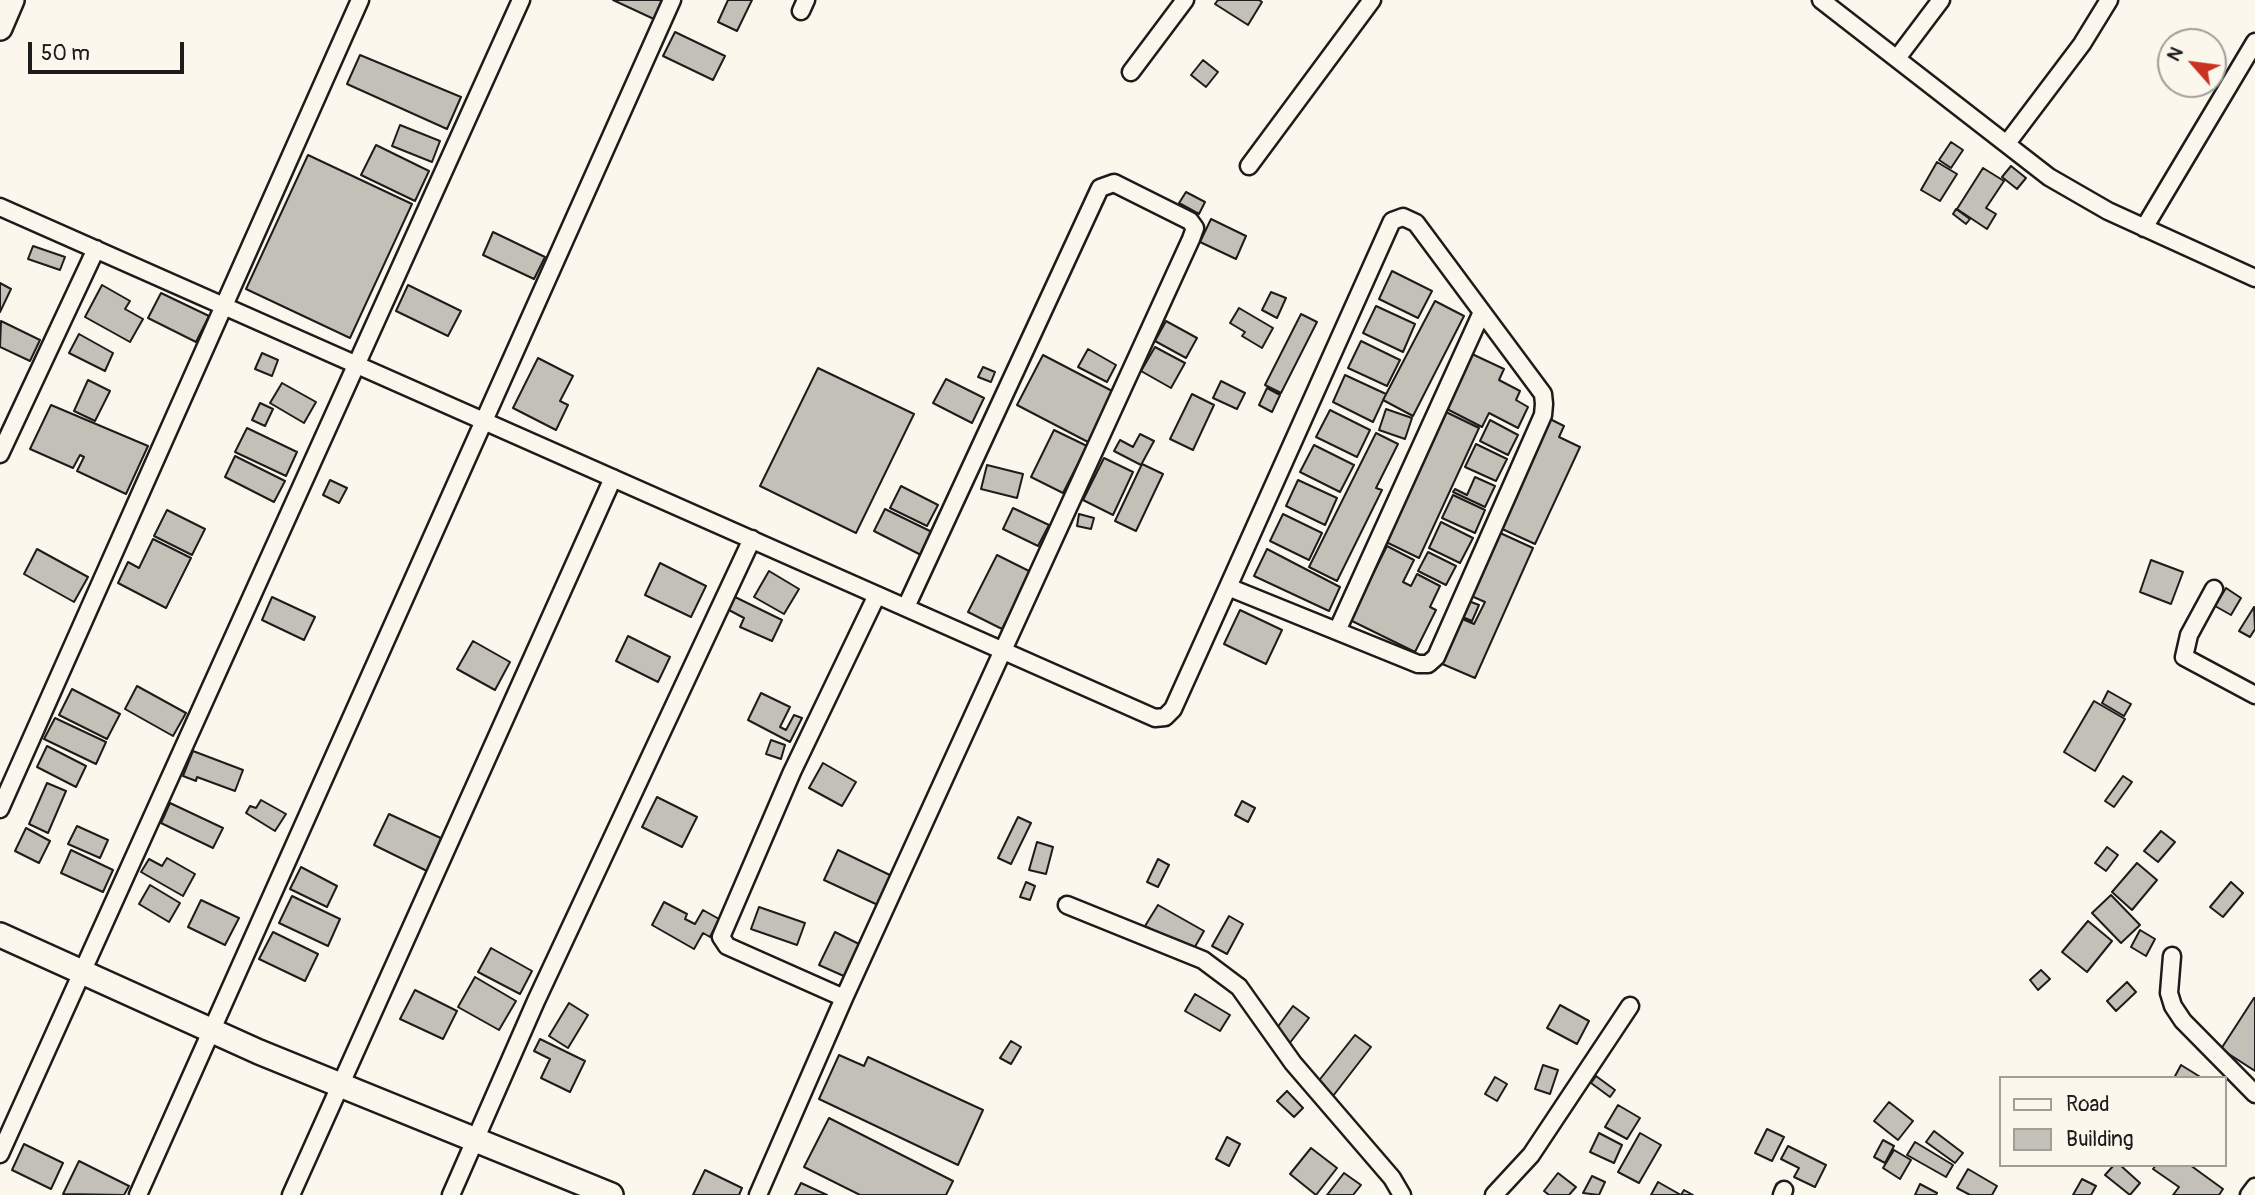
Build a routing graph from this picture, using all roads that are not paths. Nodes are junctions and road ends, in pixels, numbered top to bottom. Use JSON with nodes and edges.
{"nodes":[{"id":1,"x":12,"y":0,"type":"edge"},
{"id":2,"x":360,"y":0,"type":"edge"},
{"id":3,"x":521,"y":0,"type":"edge"},
{"id":4,"x":672,"y":0,"type":"edge"},
{"id":5,"x":1185,"y":0,"type":"edge"},
{"id":6,"x":1372,"y":0,"type":"edge"},
{"id":7,"x":1821,"y":0,"type":"edge"},
{"id":8,"x":1941,"y":0,"type":"edge"},
{"id":9,"x":2109,"y":0,"type":"edge"},
{"id":10,"x":0,"y":28,"type":"edge"},
{"id":11,"x":2255,"y":42,"type":"edge"},
{"id":12,"x":1898,"y":57,"type":"junction"},
{"id":13,"x":1131,"y":72,"type":"dead end"},
{"id":14,"x":2008,"y":142,"type":"junction"},
{"id":15,"x":1249,"y":166,"type":"dead end"},
{"id":16,"x":0,"y":207,"type":"edge"},
{"id":17,"x":2144,"y":228,"type":"junction"},
{"id":18,"x":96,"y":249,"type":"junction"},
{"id":19,"x":2255,"y":278,"type":"edge"},
{"id":20,"x":224,"y":306,"type":"junction"},
{"id":21,"x":1482,"y":312,"type":"junction"},
{"id":22,"x":356,"y":364,"type":"junction"},
{"id":23,"x":484,"y":421,"type":"junction"},
{"id":24,"x":0,"y":454,"type":"edge"},
{"id":25,"x":613,"y":478,"type":"junction"},
{"id":26,"x":752,"y":540,"type":"junction"},
{"id":27,"x":1228,"y":587,"type":"junction"},
{"id":28,"x":2214,"y":589,"type":"dead end"},
{"id":29,"x":877,"y":594,"type":"junction"},
{"id":30,"x":906,"y":607,"type":"junction"},
{"id":31,"x":1337,"y":631,"type":"junction"},
{"id":32,"x":1003,"y":651,"type":"junction"},
{"id":33,"x":2255,"y":695,"type":"edge"},
{"id":34,"x":0,"y":809,"type":"edge"},
{"id":35,"x":1066,"y":905,"type":"dead end"},
{"id":36,"x":0,"y":935,"type":"edge"},
{"id":37,"x":2172,"y":956,"type":"dead end"},
{"id":38,"x":82,"y":972,"type":"junction"},
{"id":39,"x":844,"y":998,"type":"junction"},
{"id":40,"x":1630,"y":1006,"type":"dead end"},
{"id":41,"x":212,"y":1031,"type":"junction"},
{"id":42,"x":338,"y":1084,"type":"junction"},
{"id":43,"x":2255,"y":1094,"type":"edge"},
{"id":44,"x":476,"y":1141,"type":"junction"},
{"id":45,"x":0,"y":1154,"type":"edge"},
{"id":46,"x":2255,"y":1187,"type":"edge"},
{"id":47,"x":600,"y":1193,"type":"edge"},
{"id":48,"x":138,"y":1195,"type":"edge"},
{"id":49,"x":291,"y":1195,"type":"edge"},
{"id":50,"x":451,"y":1195,"type":"edge"},
{"id":51,"x":758,"y":1195,"type":"edge"},
{"id":52,"x":1402,"y":1195,"type":"edge"},
{"id":53,"x":1494,"y":1195,"type":"edge"},
{"id":54,"x":2249,"y":1195,"type":"edge"}],
"edges":[{"from":1,"to":10,"type":"street"},
{"from":2,"to":20,"type":"street"},
{"from":3,"to":22,"type":"street"},
{"from":4,"to":23,"type":"street"},
{"from":5,"to":13,"type":"street"},
{"from":6,"to":15,"type":"street"},
{"from":7,"to":12,"type":"street"},
{"from":8,"to":12,"type":"street"},
{"from":9,"to":14,"type":"street"},
{"from":11,"to":17,"type":"street"},
{"from":12,"to":14,"type":"street"},
{"from":14,"to":17,"type":"street"},
{"from":16,"to":18,"type":"street"},
{"from":17,"to":19,"type":"street"},
{"from":18,"to":20,"type":"street"},
{"from":18,"to":24,"type":"street"},
{"from":20,"to":22,"type":"street"},
{"from":20,"to":34,"type":"street"},
{"from":21,"to":27,"type":"street"},
{"from":21,"to":31,"type":"street"},
{"from":21,"to":31,"type":"street"},
{"from":22,"to":23,"type":"street"},
{"from":22,"to":38,"type":"street"},
{"from":23,"to":25,"type":"street"},
{"from":23,"to":41,"type":"street"},
{"from":25,"to":26,"type":"street"},
{"from":25,"to":42,"type":"street"},
{"from":26,"to":29,"type":"street"},
{"from":26,"to":44,"type":"street"},
{"from":27,"to":31,"type":"street"},
{"from":27,"to":32,"type":"street"},
{"from":28,"to":33,"type":"street"},
{"from":29,"to":30,"type":"street"},
{"from":29,"to":39,"type":"street"},
{"from":30,"to":32,"type":"street"},
{"from":30,"to":32,"type":"street"},
{"from":32,"to":39,"type":"street"},
{"from":35,"to":52,"type":"street"},
{"from":36,"to":38,"type":"street"},
{"from":37,"to":43,"type":"street"},
{"from":38,"to":41,"type":"street"},
{"from":38,"to":45,"type":"street"},
{"from":39,"to":51,"type":"street"},
{"from":40,"to":53,"type":"street"},
{"from":41,"to":42,"type":"street"},
{"from":41,"to":48,"type":"street"},
{"from":42,"to":44,"type":"street"},
{"from":42,"to":49,"type":"street"},
{"from":44,"to":47,"type":"street"},
{"from":44,"to":50,"type":"street"},
{"from":46,"to":54,"type":"street"}]}
